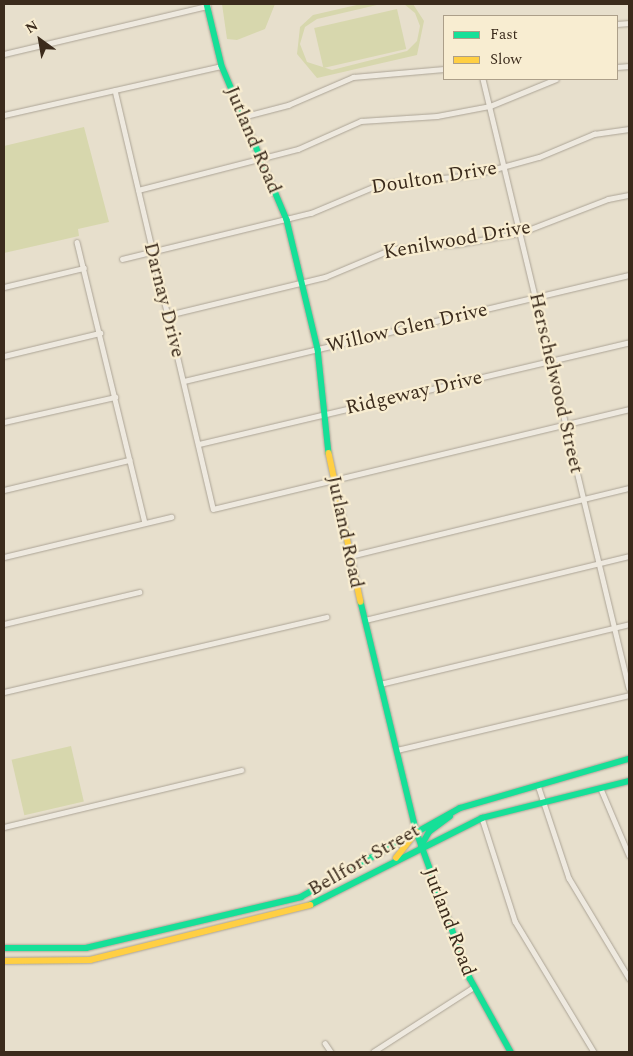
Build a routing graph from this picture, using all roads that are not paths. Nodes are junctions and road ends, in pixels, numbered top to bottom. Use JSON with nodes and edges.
{"nodes":[{"id":1,"x":207,"y":5,"type":"edge"},
{"id":2,"x":4,"y":54,"type":"edge"},
{"id":3,"x":222,"y":66,"type":"junction"},
{"id":4,"x":443,"y":69,"type":"edge"},
{"id":5,"x":483,"y":80,"type":"edge"},
{"id":6,"x":554,"y":80,"type":"edge"},
{"id":7,"x":115,"y":90,"type":"junction"},
{"id":8,"x":490,"y":106,"type":"junction"},
{"id":9,"x":4,"y":116,"type":"edge"},
{"id":10,"x":242,"y":117,"type":"junction"},
{"id":11,"x":629,"y":129,"type":"edge"},
{"id":12,"x":261,"y":158,"type":"junction"},
{"id":13,"x":505,"y":168,"type":"junction"},
{"id":14,"x":138,"y":190,"type":"junction"},
{"id":15,"x":629,"y":196,"type":"edge"},
{"id":16,"x":287,"y":220,"type":"junction"},
{"id":17,"x":520,"y":233,"type":"junction"},
{"id":18,"x":77,"y":242,"type":"dead end"},
{"id":19,"x":152,"y":252,"type":"junction"},
{"id":20,"x":122,"y":259,"type":"dead end"},
{"id":21,"x":84,"y":268,"type":"junction"},
{"id":22,"x":629,"y":274,"type":"edge"},
{"id":23,"x":303,"y":283,"type":"junction"},
{"id":24,"x":4,"y":287,"type":"edge"},
{"id":25,"x":536,"y":297,"type":"junction"},
{"id":26,"x":168,"y":315,"type":"junction"},
{"id":27,"x":100,"y":333,"type":"junction"},
{"id":28,"x":629,"y":342,"type":"edge"},
{"id":29,"x":318,"y":349,"type":"junction"},
{"id":30,"x":4,"y":356,"type":"edge"},
{"id":31,"x":551,"y":361,"type":"junction"},
{"id":32,"x":184,"y":381,"type":"junction"},
{"id":33,"x":115,"y":397,"type":"junction"},
{"id":34,"x":629,"y":409,"type":"edge"},
{"id":35,"x":326,"y":414,"type":"junction"},
{"id":36,"x":4,"y":422,"type":"edge"},
{"id":37,"x":566,"y":424,"type":"junction"},
{"id":38,"x":199,"y":444,"type":"junction"},
{"id":39,"x":129,"y":460,"type":"junction"},
{"id":40,"x":332,"y":480,"type":"junction"},
{"id":41,"x":629,"y":488,"type":"edge"},
{"id":42,"x":4,"y":490,"type":"edge"},
{"id":43,"x":584,"y":499,"type":"junction"},
{"id":44,"x":171,"y":518,"type":"dead end"},
{"id":45,"x":145,"y":523,"type":"junction"},
{"id":46,"x":350,"y":556,"type":"junction"},
{"id":47,"x":629,"y":556,"type":"edge"},
{"id":48,"x":4,"y":557,"type":"edge"},
{"id":49,"x":598,"y":564,"type":"junction"},
{"id":50,"x":140,"y":592,"type":"dead end"},
{"id":51,"x":326,"y":617,"type":"dead end"},
{"id":52,"x":365,"y":620,"type":"junction"},
{"id":53,"x":4,"y":624,"type":"edge"},
{"id":54,"x":629,"y":624,"type":"edge"},
{"id":55,"x":615,"y":628,"type":"junction"},
{"id":56,"x":380,"y":684,"type":"junction"},
{"id":57,"x":629,"y":688,"type":"edge"},
{"id":58,"x":4,"y":692,"type":"edge"},
{"id":59,"x":629,"y":694,"type":"edge"},
{"id":60,"x":396,"y":750,"type":"junction"},
{"id":61,"x":629,"y":758,"type":"edge"},
{"id":62,"x":241,"y":770,"type":"dead end"},
{"id":63,"x":629,"y":781,"type":"edge"},
{"id":64,"x":538,"y":785,"type":"junction"},
{"id":65,"x":601,"y":789,"type":"junction"},
{"id":66,"x":541,"y":802,"type":"junction"},
{"id":67,"x":460,"y":808,"type":"junction"},
{"id":68,"x":482,"y":818,"type":"junction"},
{"id":69,"x":4,"y":827,"type":"edge"},
{"id":70,"x":416,"y":830,"type":"junction"},
{"id":71,"x":421,"y":846,"type":"junction"},
{"id":72,"x":629,"y":855,"type":"edge"},
{"id":73,"x":389,"y":864,"type":"junction"},
{"id":74,"x":358,"y":869,"type":"junction"},
{"id":75,"x":365,"y":879,"type":"junction"},
{"id":76,"x":301,"y":897,"type":"junction"},
{"id":77,"x":305,"y":908,"type":"junction"},
{"id":78,"x":230,"y":914,"type":"junction"},
{"id":79,"x":233,"y":927,"type":"junction"},
{"id":80,"x":158,"y":932,"type":"junction"},
{"id":81,"x":162,"y":943,"type":"junction"},
{"id":82,"x":4,"y":948,"type":"edge"},
{"id":83,"x":86,"y":948,"type":"junction"},
{"id":84,"x":90,"y":960,"type":"junction"},
{"id":85,"x":4,"y":961,"type":"edge"},
{"id":86,"x":629,"y":978,"type":"edge"},
{"id":87,"x":474,"y":987,"type":"junction"},
{"id":88,"x":325,"y":1043,"type":"dead end"},
{"id":89,"x":508,"y":1051,"type":"edge"},
{"id":90,"x":331,"y":1052,"type":"edge"},
{"id":91,"x":373,"y":1052,"type":"edge"},
{"id":92,"x":594,"y":1052,"type":"edge"}],
"edges":[{"from":1,"to":2,"type":"street"},
{"from":1,"to":3,"type":"main road","name":"Jutland Road"},
{"from":3,"to":7,"type":"street"},
{"from":3,"to":10,"type":"main road","name":"Jutland Road"},
{"from":4,"to":10,"type":"street"},
{"from":5,"to":8,"type":"street","name":"Herschelwood Street"},
{"from":6,"to":8,"type":"street"},
{"from":7,"to":9,"type":"street"},
{"from":7,"to":14,"type":"street","name":"Darnay Drive"},
{"from":8,"to":12,"type":"street"},
{"from":8,"to":13,"type":"street","name":"Herschelwood Street"},
{"from":10,"to":12,"type":"main road","name":"Jutland Road"},
{"from":11,"to":13,"type":"street","name":"Doulton Drive"},
{"from":12,"to":14,"type":"street"},
{"from":12,"to":16,"type":"main road","name":"Jutland Road"},
{"from":13,"to":16,"type":"street","name":"Doulton Drive"},
{"from":13,"to":17,"type":"street","name":"Herschelwood Street"},
{"from":14,"to":19,"type":"street","name":"Darnay Drive"},
{"from":15,"to":17,"type":"street","name":"Kenilwood Drive"},
{"from":16,"to":19,"type":"street","name":"Doulton Drive"},
{"from":16,"to":23,"type":"main road","name":"Jutland Road"},
{"from":17,"to":23,"type":"street","name":"Kenilwood Drive"},
{"from":17,"to":25,"type":"street","name":"Herschelwood Street"},
{"from":18,"to":21,"type":"street"},
{"from":19,"to":20,"type":"street","name":"Doulton Drive"},
{"from":19,"to":26,"type":"street","name":"Darnay Drive"},
{"from":21,"to":24,"type":"street"},
{"from":21,"to":27,"type":"street"},
{"from":22,"to":25,"type":"street","name":"Willow Glen Drive"},
{"from":23,"to":26,"type":"street","name":"Kenilwood Drive"},
{"from":23,"to":29,"type":"main road","name":"Jutland Road"},
{"from":25,"to":29,"type":"street","name":"Willow Glen Drive"},
{"from":25,"to":31,"type":"street","name":"Herschelwood Street"},
{"from":26,"to":32,"type":"street","name":"Darnay Drive"},
{"from":27,"to":30,"type":"street"},
{"from":27,"to":33,"type":"street"},
{"from":28,"to":31,"type":"street","name":"Ridgeway Drive"},
{"from":29,"to":32,"type":"street","name":"Willow Glen Drive"},
{"from":29,"to":35,"type":"main road","name":"Jutland Road"},
{"from":31,"to":35,"type":"street","name":"Ridgeway Drive"},
{"from":31,"to":37,"type":"street","name":"Herschelwood Street"},
{"from":32,"to":38,"type":"street","name":"Darnay Drive"},
{"from":33,"to":36,"type":"street"},
{"from":33,"to":39,"type":"street"},
{"from":34,"to":37,"type":"street"},
{"from":35,"to":38,"type":"street","name":"Ridgeway Drive"},
{"from":35,"to":40,"type":"main road","name":"Jutland Road"},
{"from":37,"to":40,"type":"street"},
{"from":37,"to":43,"type":"street","name":"Herschelwood Street"},
{"from":38,"to":40,"type":"street","name":"Darnay Drive"},
{"from":39,"to":42,"type":"street"},
{"from":39,"to":45,"type":"street"},
{"from":40,"to":46,"type":"main road","name":"Jutland Road"},
{"from":41,"to":43,"type":"street"},
{"from":43,"to":46,"type":"street"},
{"from":43,"to":49,"type":"street","name":"Herschelwood Street"},
{"from":44,"to":45,"type":"street"},
{"from":45,"to":48,"type":"street"},
{"from":46,"to":52,"type":"main road","name":"Jutland Road"},
{"from":47,"to":49,"type":"street"},
{"from":49,"to":52,"type":"street"},
{"from":49,"to":55,"type":"street","name":"Herschelwood Street"},
{"from":50,"to":53,"type":"street"},
{"from":51,"to":58,"type":"street"},
{"from":52,"to":56,"type":"main road","name":"Jutland Road"},
{"from":54,"to":55,"type":"street"},
{"from":55,"to":56,"type":"street"},
{"from":55,"to":57,"type":"street","name":"Herschelwood Street"},
{"from":56,"to":60,"type":"main road","name":"Jutland Road"},
{"from":59,"to":60,"type":"street"},
{"from":60,"to":70,"type":"main road","name":"Jutland Road"},
{"from":61,"to":64,"type":"main road","name":"Bellfort Street"},
{"from":62,"to":69,"type":"street"},
{"from":63,"to":65,"type":"main road","name":"Bellfort Street"},
{"from":64,"to":66,"type":"street"},
{"from":64,"to":67,"type":"main road","name":"Bellfort Street"},
{"from":65,"to":66,"type":"main road","name":"Bellfort Street"},
{"from":65,"to":72,"type":"street"},
{"from":66,"to":68,"type":"main road","name":"Bellfort Street"},
{"from":66,"to":86,"type":"street"},
{"from":67,"to":70,"type":"main road","name":"Bellfort Street"},
{"from":67,"to":71,"type":"main road"},
{"from":68,"to":71,"type":"main road","name":"Bellfort Street"},
{"from":68,"to":92,"type":"street"},
{"from":70,"to":71,"type":"main road","name":"Jutland Road"},
{"from":70,"to":73,"type":"main road"},
{"from":70,"to":74,"type":"main road","name":"Bellfort Street"},
{"from":71,"to":73,"type":"main road","name":"Bellfort Street"},
{"from":71,"to":87,"type":"main road","name":"Jutland Road"},
{"from":73,"to":75,"type":"main road","name":"Bellfort Street"},
{"from":74,"to":75,"type":"main road"},
{"from":74,"to":76,"type":"main road","name":"Bellfort Street"},
{"from":75,"to":77,"type":"main road","name":"Bellfort Street"},
{"from":76,"to":77,"type":"main road"},
{"from":76,"to":78,"type":"main road","name":"Bellfort Street"},
{"from":77,"to":79,"type":"main road","name":"Bellfort Street"},
{"from":78,"to":79,"type":"main road"},
{"from":78,"to":80,"type":"main road","name":"Bellfort Street"},
{"from":79,"to":81,"type":"main road","name":"Bellfort Street"},
{"from":80,"to":81,"type":"main road"},
{"from":80,"to":83,"type":"main road","name":"Bellfort Street"},
{"from":81,"to":84,"type":"main road","name":"Bellfort Street"},
{"from":82,"to":83,"type":"main road","name":"Bellfort Street"},
{"from":83,"to":84,"type":"main road"},
{"from":84,"to":85,"type":"main road","name":"Bellfort Street"},
{"from":87,"to":89,"type":"main road","name":"Jutland Road"},
{"from":87,"to":91,"type":"street"},
{"from":88,"to":90,"type":"street"}]}
